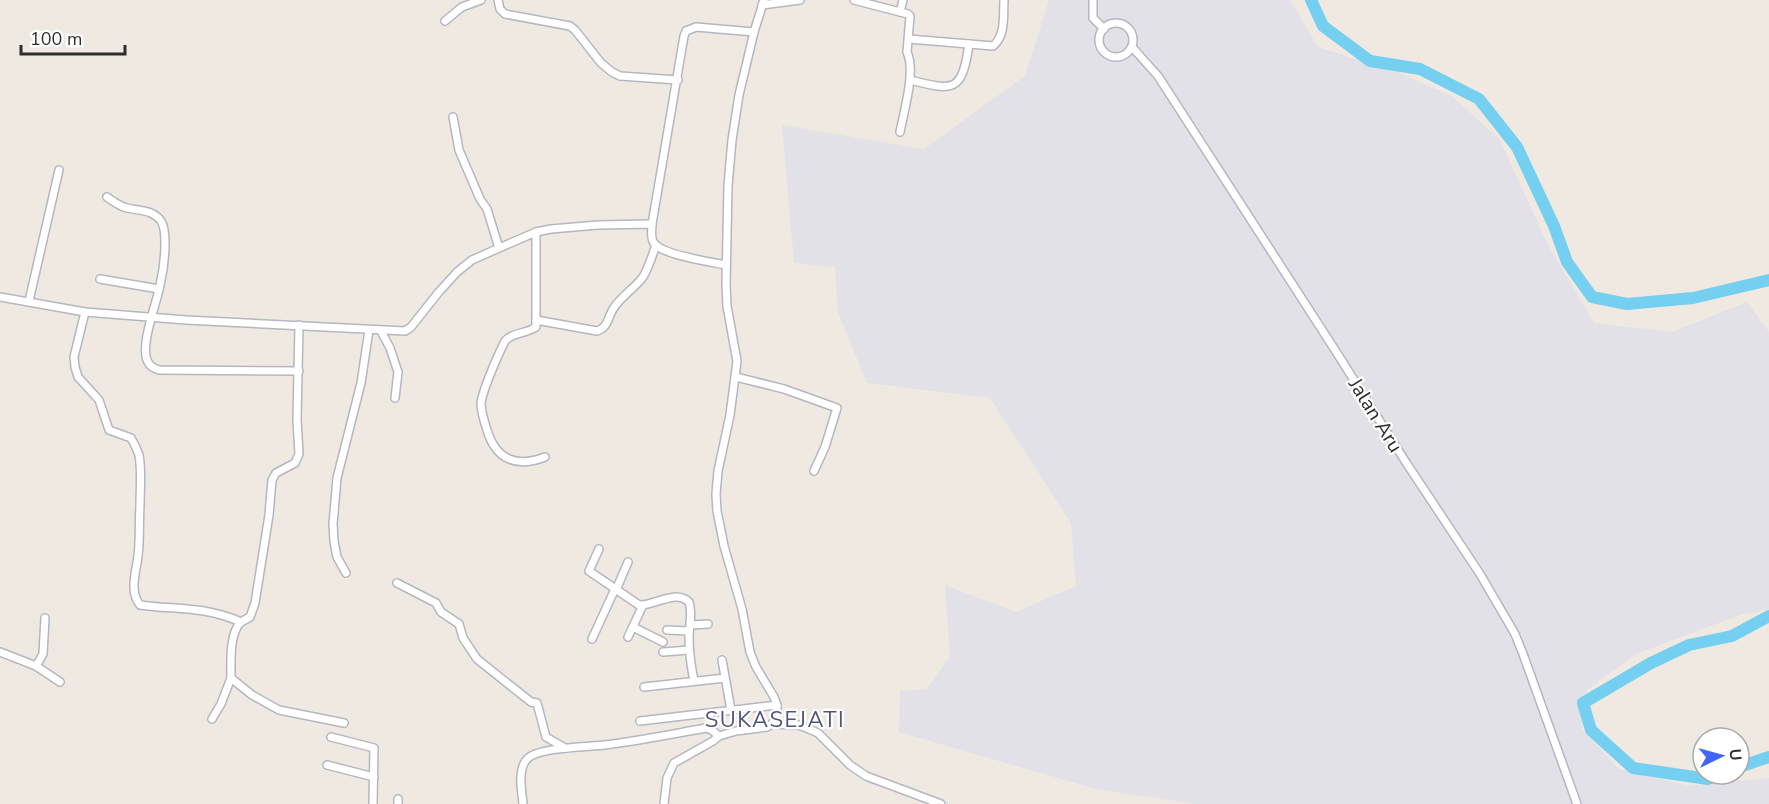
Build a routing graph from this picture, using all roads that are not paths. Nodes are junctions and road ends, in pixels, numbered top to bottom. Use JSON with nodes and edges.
{"nodes":[{"id":1,"x":481,"y":0,"type":"edge"},
{"id":2,"x":490,"y":0,"type":"edge"},
{"id":3,"x":800,"y":0,"type":"edge"},
{"id":4,"x":854,"y":0,"type":"edge"},
{"id":5,"x":903,"y":0,"type":"edge"},
{"id":6,"x":1004,"y":0,"type":"edge"},
{"id":7,"x":1093,"y":0,"type":"edge"},
{"id":8,"x":498,"y":1,"type":"edge"},
{"id":9,"x":763,"y":3,"type":"edge"},
{"id":10,"x":900,"y":12,"type":"junction"},
{"id":11,"x":445,"y":21,"type":"dead end"},
{"id":12,"x":1104,"y":28,"type":"junction"},
{"id":13,"x":754,"y":32,"type":"junction"},
{"id":14,"x":909,"y":39,"type":"junction"},
{"id":15,"x":969,"y":44,"type":"junction"},
{"id":16,"x":1132,"y":47,"type":"junction"},
{"id":17,"x":678,"y":80,"type":"junction"},
{"id":18,"x":910,"y":80,"type":"junction"},
{"id":19,"x":453,"y":117,"type":"dead end"},
{"id":20,"x":900,"y":132,"type":"dead end"},
{"id":21,"x":59,"y":170,"type":"dead end"},
{"id":22,"x":107,"y":197,"type":"dead end"},
{"id":23,"x":652,"y":224,"type":"junction"},
{"id":24,"x":536,"y":232,"type":"junction"},
{"id":25,"x":656,"y":245,"type":"junction"},
{"id":26,"x":499,"y":248,"type":"junction"},
{"id":27,"x":726,"y":265,"type":"junction"},
{"id":28,"x":100,"y":279,"type":"dead end"},
{"id":29,"x":159,"y":289,"type":"junction"},
{"id":30,"x":0,"y":297,"type":"edge"},
{"id":31,"x":29,"y":301,"type":"junction"},
{"id":32,"x":85,"y":312,"type":"junction"},
{"id":33,"x":153,"y":317,"type":"junction"},
{"id":34,"x":536,"y":320,"type":"junction"},
{"id":35,"x":299,"y":325,"type":"junction"},
{"id":36,"x":369,"y":330,"type":"junction"},
{"id":37,"x":381,"y":331,"type":"junction"},
{"id":38,"x":299,"y":371,"type":"junction"},
{"id":39,"x":736,"y":376,"type":"junction"},
{"id":40,"x":395,"y":398,"type":"dead end"},
{"id":41,"x":545,"y":457,"type":"dead end"},
{"id":42,"x":814,"y":471,"type":"dead end"},
{"id":43,"x":598,"y":549,"type":"dead end"},
{"id":44,"x":628,"y":562,"type":"dead end"},
{"id":45,"x":346,"y":573,"type":"dead end"},
{"id":46,"x":397,"y":583,"type":"dead end"},
{"id":47,"x":615,"y":589,"type":"junction"},
{"id":48,"x":643,"y":605,"type":"junction"},
{"id":49,"x":45,"y":618,"type":"dead end"},
{"id":50,"x":242,"y":622,"type":"junction"},
{"id":51,"x":708,"y":624,"type":"dead end"},
{"id":52,"x":633,"y":627,"type":"junction"},
{"id":53,"x":690,"y":628,"type":"junction"},
{"id":54,"x":668,"y":630,"type":"dead end"},
{"id":55,"x":628,"y":637,"type":"dead end"},
{"id":56,"x":592,"y":639,"type":"dead end"},
{"id":57,"x":663,"y":642,"type":"dead end"},
{"id":58,"x":689,"y":650,"type":"junction"},
{"id":59,"x":0,"y":652,"type":"edge"},
{"id":60,"x":663,"y":652,"type":"dead end"},
{"id":61,"x":722,"y":660,"type":"dead end"},
{"id":62,"x":36,"y":666,"type":"junction"},
{"id":63,"x":231,"y":678,"type":"junction"},
{"id":64,"x":725,"y":678,"type":"junction"},
{"id":65,"x":694,"y":681,"type":"junction"},
{"id":66,"x":60,"y":682,"type":"dead end"},
{"id":67,"x":644,"y":687,"type":"dead end"},
{"id":68,"x":777,"y":705,"type":"junction"},
{"id":69,"x":731,"y":710,"type":"junction"},
{"id":70,"x":212,"y":719,"type":"dead end"},
{"id":71,"x":640,"y":721,"type":"dead end"},
{"id":72,"x":344,"y":723,"type":"dead end"},
{"id":73,"x":772,"y":724,"type":"junction"},
{"id":74,"x":719,"y":736,"type":"junction"},
{"id":75,"x":331,"y":737,"type":"dead end"},
{"id":76,"x":565,"y":748,"type":"junction"},
{"id":77,"x":327,"y":765,"type":"dead end"},
{"id":78,"x":374,"y":777,"type":"junction"},
{"id":79,"x":374,"y":804,"type":"edge"},
{"id":80,"x":523,"y":804,"type":"edge"},
{"id":81,"x":664,"y":804,"type":"edge"},
{"id":82,"x":939,"y":804,"type":"edge"},
{"id":83,"x":1577,"y":804,"type":"edge"}],
"edges":[{"from":1,"to":11,"type":"street"},
{"from":2,"to":8,"type":"street"},
{"from":3,"to":9,"type":"street"},
{"from":4,"to":10,"type":"street"},
{"from":5,"to":10,"type":"street"},
{"from":6,"to":15,"type":"street"},
{"from":7,"to":12,"type":"street"},
{"from":8,"to":17,"type":"street"},
{"from":9,"to":13,"type":"street"},
{"from":10,"to":14,"type":"street"},
{"from":12,"to":16,"type":"street"},
{"from":12,"to":16,"type":"street"},
{"from":13,"to":17,"type":"street"},
{"from":13,"to":27,"type":"street"},
{"from":14,"to":15,"type":"street"},
{"from":14,"to":18,"type":"street"},
{"from":15,"to":18,"type":"street"},
{"from":16,"to":83,"type":"street","name":"Jalan Aru"},
{"from":17,"to":23,"type":"street"},
{"from":18,"to":20,"type":"street"},
{"from":19,"to":26,"type":"street"},
{"from":21,"to":31,"type":"street"},
{"from":22,"to":29,"type":"street"},
{"from":23,"to":24,"type":"street"},
{"from":23,"to":25,"type":"street"},
{"from":24,"to":26,"type":"street"},
{"from":24,"to":34,"type":"street"},
{"from":25,"to":27,"type":"street"},
{"from":25,"to":34,"type":"street"},
{"from":26,"to":37,"type":"street"},
{"from":27,"to":39,"type":"street"},
{"from":28,"to":29,"type":"street"},
{"from":29,"to":33,"type":"street"},
{"from":30,"to":31,"type":"street"},
{"from":31,"to":32,"type":"street"},
{"from":32,"to":33,"type":"street"},
{"from":32,"to":50,"type":"street"},
{"from":33,"to":35,"type":"street"},
{"from":33,"to":38,"type":"street"},
{"from":34,"to":41,"type":"street"},
{"from":35,"to":36,"type":"street"},
{"from":35,"to":38,"type":"street"},
{"from":36,"to":37,"type":"street"},
{"from":36,"to":45,"type":"street"},
{"from":37,"to":40,"type":"street"},
{"from":38,"to":50,"type":"street"},
{"from":39,"to":42,"type":"street"},
{"from":39,"to":68,"type":"street"},
{"from":43,"to":47,"type":"street"},
{"from":44,"to":47,"type":"street"},
{"from":46,"to":76,"type":"street"},
{"from":47,"to":48,"type":"street"},
{"from":47,"to":56,"type":"street"},
{"from":48,"to":52,"type":"street"},
{"from":48,"to":53,"type":"street"},
{"from":49,"to":62,"type":"street"},
{"from":50,"to":63,"type":"street"},
{"from":51,"to":53,"type":"street"},
{"from":52,"to":55,"type":"street"},
{"from":52,"to":57,"type":"street"},
{"from":53,"to":54,"type":"street"},
{"from":53,"to":58,"type":"street"},
{"from":58,"to":60,"type":"street"},
{"from":58,"to":65,"type":"street"},
{"from":59,"to":62,"type":"street"},
{"from":61,"to":64,"type":"street"},
{"from":62,"to":66,"type":"street"},
{"from":63,"to":70,"type":"street"},
{"from":63,"to":72,"type":"street"},
{"from":64,"to":65,"type":"street"},
{"from":64,"to":69,"type":"street"},
{"from":65,"to":67,"type":"street"},
{"from":68,"to":69,"type":"street"},
{"from":68,"to":73,"type":"street"},
{"from":69,"to":71,"type":"street"},
{"from":73,"to":74,"type":"street"},
{"from":73,"to":82,"type":"street"},
{"from":74,"to":76,"type":"street"},
{"from":74,"to":81,"type":"street"},
{"from":75,"to":78,"type":"street"},
{"from":76,"to":80,"type":"street"},
{"from":77,"to":78,"type":"street"},
{"from":78,"to":79,"type":"street"}]}
